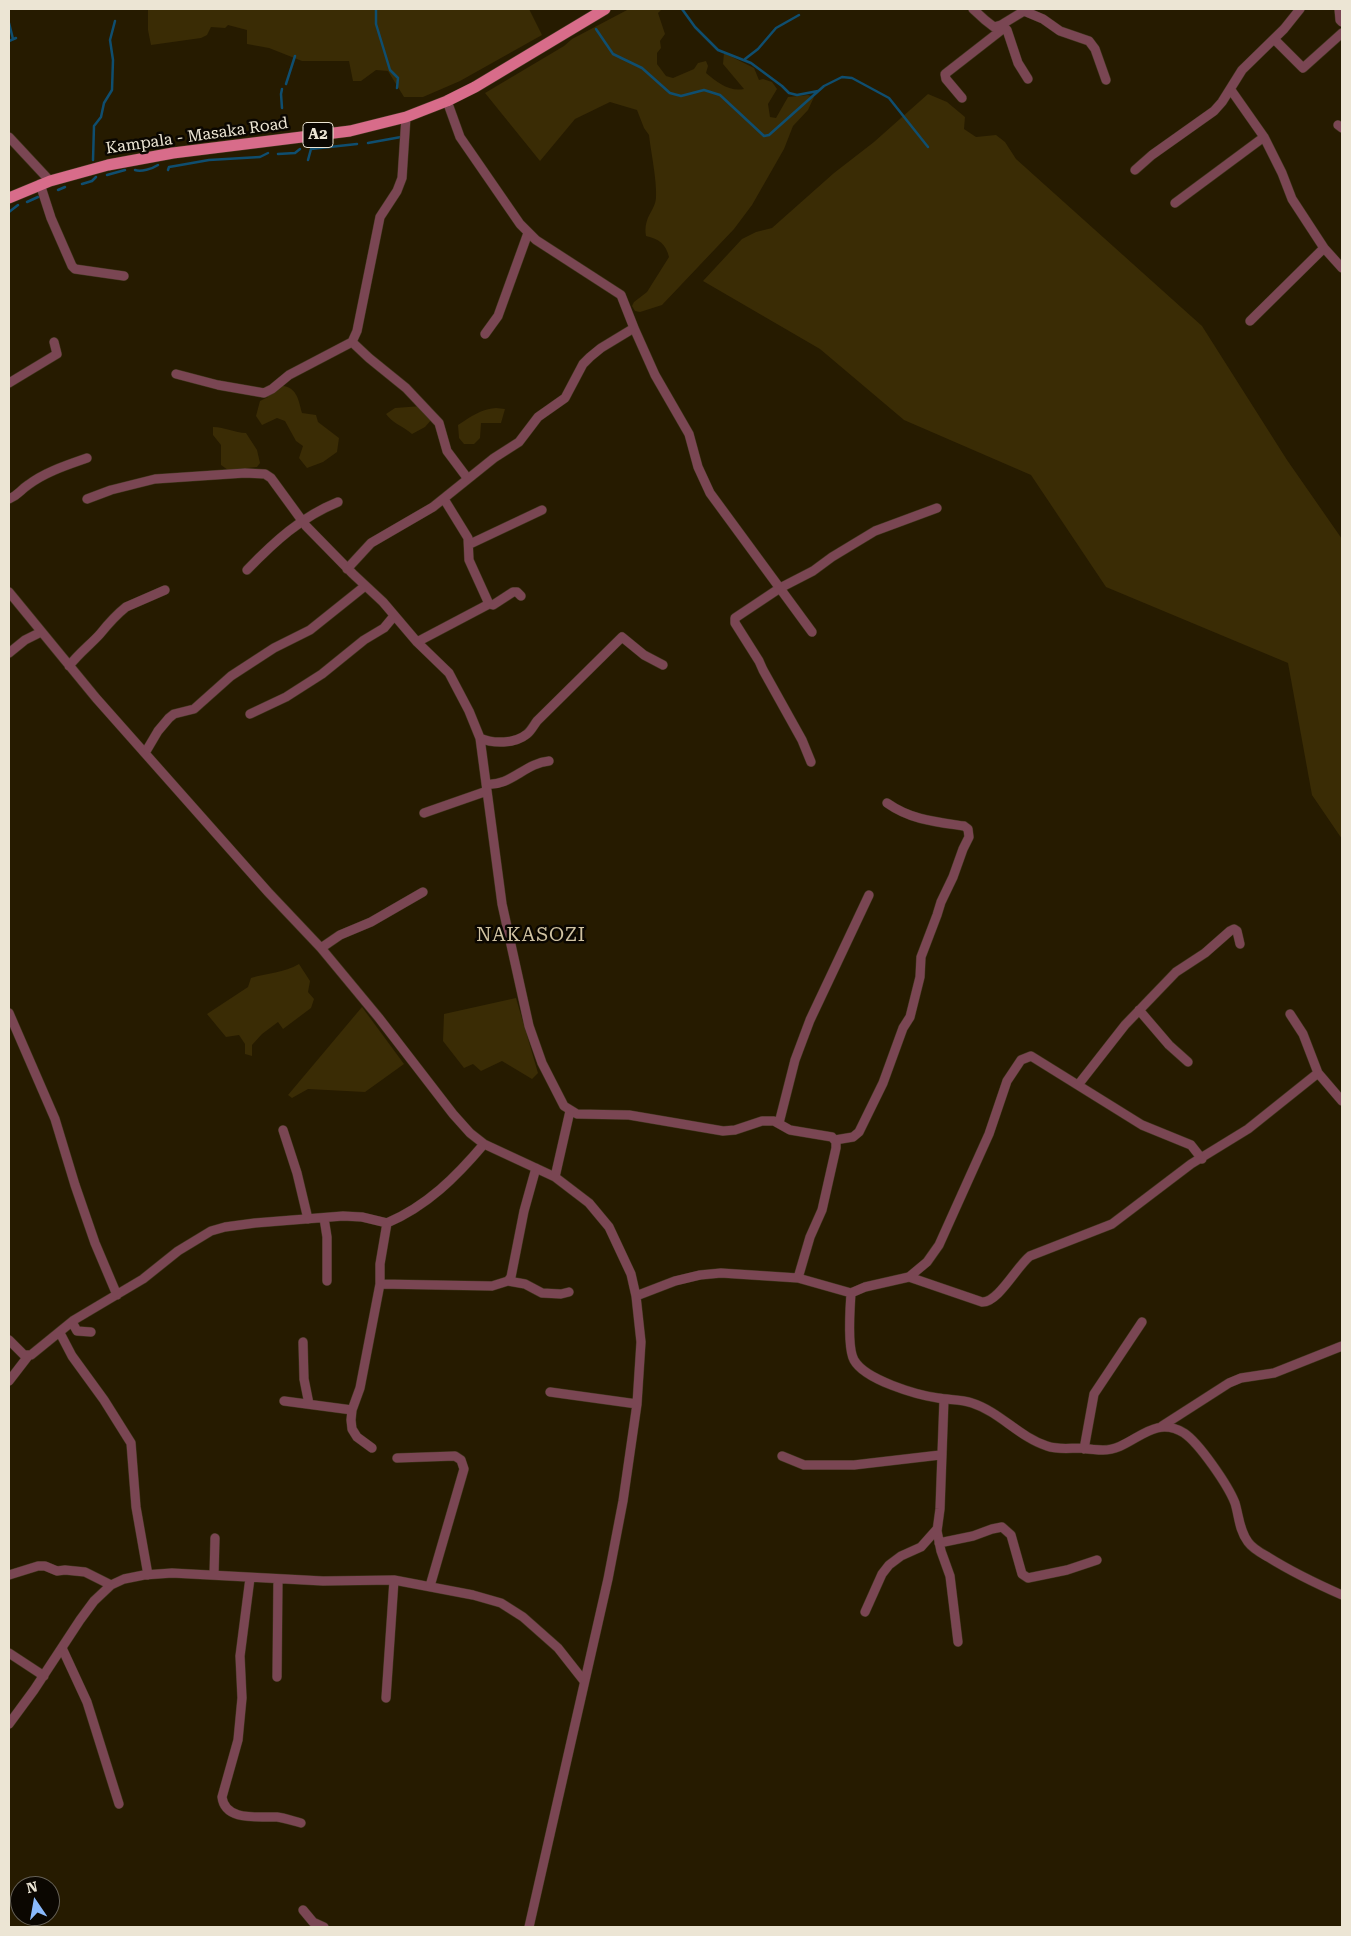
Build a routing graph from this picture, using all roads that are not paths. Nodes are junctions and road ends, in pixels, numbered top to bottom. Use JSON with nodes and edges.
{"nodes":[{"id":1,"x":605,"y":9,"type":"edge"},
{"id":2,"x":973,"y":9,"type":"edge"},
{"id":3,"x":1300,"y":9,"type":"edge"},
{"id":4,"x":1339,"y":9,"type":"edge"},
{"id":5,"x":1342,"y":22,"type":"edge"},
{"id":6,"x":1003,"y":27,"type":"junction"},
{"id":7,"x":1342,"y":33,"type":"edge"},
{"id":8,"x":1274,"y":39,"type":"junction"},
{"id":9,"x":1028,"y":78,"type":"dead end"},
{"id":10,"x":1106,"y":80,"type":"dead end"},
{"id":11,"x":1230,"y":90,"type":"junction"},
{"id":12,"x":962,"y":98,"type":"dead end"},
{"id":13,"x":447,"y":101,"type":"junction"},
{"id":14,"x":406,"y":117,"type":"junction"},
{"id":15,"x":9,"y":137,"type":"edge"},
{"id":16,"x":1264,"y":137,"type":"junction"},
{"id":17,"x":1135,"y":170,"type":"dead end"},
{"id":18,"x":45,"y":183,"type":"junction"},
{"id":19,"x":9,"y":198,"type":"edge"},
{"id":20,"x":1175,"y":203,"type":"dead end"},
{"id":21,"x":528,"y":232,"type":"junction"},
{"id":22,"x":1324,"y":248,"type":"junction"},
{"id":23,"x":1342,"y":268,"type":"edge"},
{"id":24,"x":124,"y":276,"type":"dead end"},
{"id":25,"x":1250,"y":321,"type":"dead end"},
{"id":26,"x":634,"y":328,"type":"junction"},
{"id":27,"x":485,"y":334,"type":"dead end"},
{"id":28,"x":54,"y":342,"type":"dead end"},
{"id":29,"x":352,"y":342,"type":"junction"},
{"id":30,"x":176,"y":374,"type":"dead end"},
{"id":31,"x":9,"y":383,"type":"edge"},
{"id":32,"x":87,"y":458,"type":"dead end"},
{"id":33,"x":468,"y":479,"type":"junction"},
{"id":34,"x":9,"y":499,"type":"edge"},
{"id":35,"x":87,"y":499,"type":"dead end"},
{"id":36,"x":444,"y":499,"type":"junction"},
{"id":37,"x":338,"y":502,"type":"dead end"},
{"id":38,"x":937,"y":508,"type":"dead end"},
{"id":39,"x":542,"y":510,"type":"dead end"},
{"id":40,"x":302,"y":521,"type":"junction"},
{"id":41,"x":470,"y":544,"type":"junction"},
{"id":42,"x":347,"y":569,"type":"junction"},
{"id":43,"x":247,"y":570,"type":"dead end"},
{"id":44,"x":365,"y":586,"type":"junction"},
{"id":45,"x":780,"y":588,"type":"junction"},
{"id":46,"x":165,"y":590,"type":"dead end"},
{"id":47,"x":9,"y":592,"type":"edge"},
{"id":48,"x":521,"y":596,"type":"dead end"},
{"id":49,"x":489,"y":604,"type":"junction"},
{"id":50,"x":394,"y":616,"type":"junction"},
{"id":51,"x":41,"y":632,"type":"junction"},
{"id":52,"x":812,"y":632,"type":"dead end"},
{"id":53,"x":418,"y":642,"type":"junction"},
{"id":54,"x":9,"y":653,"type":"edge"},
{"id":55,"x":69,"y":666,"type":"junction"},
{"id":56,"x":662,"y":666,"type":"dead end"},
{"id":57,"x":250,"y":714,"type":"dead end"},
{"id":58,"x":480,"y":738,"type":"junction"},
{"id":59,"x":146,"y":753,"type":"junction"},
{"id":60,"x":549,"y":761,"type":"dead end"},
{"id":61,"x":811,"y":762,"type":"dead end"},
{"id":62,"x":486,"y":788,"type":"junction"},
{"id":63,"x":887,"y":803,"type":"dead end"},
{"id":64,"x":424,"y":813,"type":"dead end"},
{"id":65,"x":423,"y":892,"type":"dead end"},
{"id":66,"x":869,"y":895,"type":"dead end"},
{"id":67,"x":1240,"y":944,"type":"dead end"},
{"id":68,"x":321,"y":948,"type":"junction"},
{"id":69,"x":1139,"y":1010,"type":"junction"},
{"id":70,"x":9,"y":1013,"type":"edge"},
{"id":71,"x":1290,"y":1014,"type":"dead end"},
{"id":72,"x":1188,"y":1062,"type":"dead end"},
{"id":73,"x":1318,"y":1073,"type":"junction"},
{"id":74,"x":1078,"y":1085,"type":"junction"},
{"id":75,"x":1342,"y":1101,"type":"edge"},
{"id":76,"x":570,"y":1111,"type":"junction"},
{"id":77,"x":778,"y":1123,"type":"junction"},
{"id":78,"x":283,"y":1130,"type":"dead end"},
{"id":79,"x":835,"y":1140,"type":"junction"},
{"id":80,"x":484,"y":1144,"type":"junction"},
{"id":81,"x":1202,"y":1158,"type":"junction"},
{"id":82,"x":536,"y":1168,"type":"junction"},
{"id":83,"x":555,"y":1177,"type":"junction"},
{"id":84,"x":324,"y":1218,"type":"junction"},
{"id":85,"x":308,"y":1219,"type":"junction"},
{"id":86,"x":387,"y":1223,"type":"junction"},
{"id":87,"x":909,"y":1277,"type":"junction"},
{"id":88,"x":798,"y":1278,"type":"junction"},
{"id":89,"x":327,"y":1281,"type":"dead end"},
{"id":90,"x":508,"y":1281,"type":"junction"},
{"id":91,"x":380,"y":1284,"type":"junction"},
{"id":92,"x":569,"y":1292,"type":"dead end"},
{"id":93,"x":851,"y":1293,"type":"junction"},
{"id":94,"x":117,"y":1295,"type":"junction"},
{"id":95,"x":636,"y":1296,"type":"junction"},
{"id":96,"x":72,"y":1322,"type":"junction"},
{"id":97,"x":1142,"y":1322,"type":"dead end"},
{"id":98,"x":60,"y":1332,"type":"junction"},
{"id":99,"x":91,"y":1332,"type":"dead end"},
{"id":100,"x":9,"y":1340,"type":"edge"},
{"id":101,"x":302,"y":1342,"type":"dead end"},
{"id":102,"x":1342,"y":1346,"type":"edge"},
{"id":103,"x":29,"y":1355,"type":"junction"},
{"id":104,"x":9,"y":1380,"type":"edge"},
{"id":105,"x":550,"y":1392,"type":"dead end"},
{"id":106,"x":944,"y":1399,"type":"junction"},
{"id":107,"x":284,"y":1401,"type":"dead end"},
{"id":108,"x":309,"y":1404,"type":"junction"},
{"id":109,"x":637,"y":1404,"type":"junction"},
{"id":110,"x":352,"y":1410,"type":"junction"},
{"id":111,"x":1162,"y":1426,"type":"junction"},
{"id":112,"x":372,"y":1448,"type":"dead end"},
{"id":113,"x":1084,"y":1449,"type":"junction"},
{"id":114,"x":940,"y":1455,"type":"junction"},
{"id":115,"x":782,"y":1456,"type":"dead end"},
{"id":116,"x":397,"y":1458,"type":"dead end"},
{"id":117,"x":937,"y":1529,"type":"junction"},
{"id":118,"x":215,"y":1538,"type":"dead end"},
{"id":119,"x":939,"y":1543,"type":"junction"},
{"id":120,"x":1097,"y":1560,"type":"dead end"},
{"id":121,"x":9,"y":1575,"type":"edge"},
{"id":122,"x":148,"y":1575,"type":"junction"},
{"id":123,"x":214,"y":1575,"type":"junction"},
{"id":124,"x":250,"y":1578,"type":"junction"},
{"id":125,"x":278,"y":1579,"type":"junction"},
{"id":126,"x":394,"y":1580,"type":"junction"},
{"id":127,"x":111,"y":1585,"type":"junction"},
{"id":128,"x":430,"y":1586,"type":"junction"},
{"id":129,"x":1342,"y":1595,"type":"edge"},
{"id":130,"x":866,"y":1612,"type":"dead end"},
{"id":131,"x":958,"y":1642,"type":"dead end"},
{"id":132,"x":62,"y":1648,"type":"junction"},
{"id":133,"x":9,"y":1653,"type":"edge"},
{"id":134,"x":44,"y":1676,"type":"junction"},
{"id":135,"x":277,"y":1677,"type":"dead end"},
{"id":136,"x":584,"y":1680,"type":"junction"},
{"id":137,"x":386,"y":1698,"type":"dead end"},
{"id":138,"x":9,"y":1724,"type":"edge"},
{"id":139,"x":119,"y":1804,"type":"dead end"},
{"id":140,"x":301,"y":1823,"type":"dead end"},
{"id":141,"x":303,"y":1910,"type":"dead end"},
{"id":142,"x":324,"y":1927,"type":"edge"},
{"id":143,"x":529,"y":1927,"type":"edge"}],
"edges":[{"from":1,"to":13,"type":"main road","name":"Kampala - Masaka Road","number":"A2"},
{"from":2,"to":6,"type":"street"},
{"from":3,"to":8,"type":"street"},
{"from":4,"to":5,"type":"street"},
{"from":6,"to":9,"type":"street"},
{"from":6,"to":10,"type":"street"},
{"from":6,"to":12,"type":"street"},
{"from":7,"to":8,"type":"street"},
{"from":8,"to":11,"type":"street"},
{"from":11,"to":16,"type":"street"},
{"from":11,"to":17,"type":"street"},
{"from":13,"to":14,"type":"main road","name":"Kampala - Masaka Road","number":"A2"},
{"from":13,"to":21,"type":"street"},
{"from":14,"to":18,"type":"main road","name":"Kampala - Masaka Road","number":"A2"},
{"from":14,"to":29,"type":"street"},
{"from":15,"to":18,"type":"street"},
{"from":16,"to":20,"type":"street"},
{"from":16,"to":22,"type":"street"},
{"from":18,"to":19,"type":"main road","name":"Kampala - Masaka Road","number":"A2"},
{"from":18,"to":24,"type":"street"},
{"from":21,"to":26,"type":"street"},
{"from":21,"to":27,"type":"street"},
{"from":22,"to":23,"type":"street"},
{"from":22,"to":25,"type":"street"},
{"from":26,"to":33,"type":"street"},
{"from":26,"to":45,"type":"street"},
{"from":28,"to":31,"type":"street"},
{"from":29,"to":30,"type":"street"},
{"from":29,"to":33,"type":"street"},
{"from":32,"to":34,"type":"street"},
{"from":33,"to":36,"type":"street"},
{"from":35,"to":40,"type":"street"},
{"from":36,"to":41,"type":"street"},
{"from":36,"to":42,"type":"street"},
{"from":37,"to":40,"type":"street"},
{"from":38,"to":45,"type":"street"},
{"from":39,"to":41,"type":"street"},
{"from":40,"to":42,"type":"street"},
{"from":40,"to":43,"type":"street"},
{"from":41,"to":49,"type":"street"},
{"from":42,"to":44,"type":"street"},
{"from":44,"to":50,"type":"street"},
{"from":44,"to":59,"type":"street"},
{"from":45,"to":52,"type":"street"},
{"from":45,"to":61,"type":"street"},
{"from":46,"to":55,"type":"street"},
{"from":47,"to":51,"type":"street"},
{"from":48,"to":49,"type":"street"},
{"from":49,"to":53,"type":"street"},
{"from":50,"to":53,"type":"street"},
{"from":50,"to":57,"type":"street"},
{"from":51,"to":54,"type":"street"},
{"from":51,"to":55,"type":"street"},
{"from":53,"to":58,"type":"street"},
{"from":55,"to":59,"type":"street"},
{"from":56,"to":58,"type":"street"},
{"from":58,"to":62,"type":"street"},
{"from":59,"to":68,"type":"street"},
{"from":60,"to":62,"type":"street"},
{"from":62,"to":64,"type":"street"},
{"from":62,"to":76,"type":"street"},
{"from":63,"to":79,"type":"street"},
{"from":65,"to":68,"type":"street"},
{"from":66,"to":77,"type":"street"},
{"from":67,"to":69,"type":"street"},
{"from":68,"to":80,"type":"street"},
{"from":69,"to":72,"type":"street"},
{"from":69,"to":74,"type":"street"},
{"from":70,"to":94,"type":"street"},
{"from":71,"to":73,"type":"street"},
{"from":73,"to":75,"type":"street"},
{"from":73,"to":81,"type":"street"},
{"from":74,"to":81,"type":"street"},
{"from":74,"to":87,"type":"street"},
{"from":76,"to":77,"type":"street"},
{"from":76,"to":83,"type":"street"},
{"from":77,"to":79,"type":"street"},
{"from":78,"to":85,"type":"street"},
{"from":79,"to":88,"type":"street"},
{"from":80,"to":82,"type":"street"},
{"from":80,"to":86,"type":"street"},
{"from":81,"to":87,"type":"street"},
{"from":82,"to":83,"type":"street"},
{"from":82,"to":90,"type":"street"},
{"from":83,"to":95,"type":"street"},
{"from":84,"to":85,"type":"street"},
{"from":84,"to":86,"type":"street"},
{"from":84,"to":89,"type":"street"},
{"from":85,"to":94,"type":"street"},
{"from":86,"to":91,"type":"street"},
{"from":87,"to":93,"type":"street"},
{"from":88,"to":93,"type":"street"},
{"from":88,"to":95,"type":"street"},
{"from":90,"to":91,"type":"street"},
{"from":90,"to":92,"type":"street"},
{"from":91,"to":110,"type":"street"},
{"from":93,"to":106,"type":"street"},
{"from":94,"to":96,"type":"street"},
{"from":95,"to":109,"type":"street"},
{"from":96,"to":98,"type":"street"},
{"from":96,"to":99,"type":"street"},
{"from":97,"to":113,"type":"street"},
{"from":98,"to":103,"type":"street"},
{"from":98,"to":122,"type":"street"},
{"from":100,"to":103,"type":"street"},
{"from":101,"to":108,"type":"street"},
{"from":102,"to":111,"type":"street"},
{"from":103,"to":104,"type":"street"},
{"from":105,"to":109,"type":"street"},
{"from":106,"to":113,"type":"street"},
{"from":106,"to":114,"type":"street"},
{"from":107,"to":108,"type":"street"},
{"from":108,"to":110,"type":"street"},
{"from":109,"to":136,"type":"street"},
{"from":110,"to":112,"type":"street"},
{"from":111,"to":113,"type":"street"},
{"from":111,"to":129,"type":"street"},
{"from":114,"to":115,"type":"street"},
{"from":114,"to":117,"type":"street"},
{"from":116,"to":128,"type":"street"},
{"from":117,"to":119,"type":"street"},
{"from":117,"to":130,"type":"street"},
{"from":118,"to":123,"type":"street"},
{"from":119,"to":120,"type":"street"},
{"from":119,"to":131,"type":"street"},
{"from":121,"to":127,"type":"street"},
{"from":122,"to":123,"type":"street"},
{"from":122,"to":127,"type":"street"},
{"from":123,"to":124,"type":"street"},
{"from":124,"to":125,"type":"street"},
{"from":124,"to":140,"type":"street"},
{"from":125,"to":126,"type":"street"},
{"from":125,"to":135,"type":"street"},
{"from":126,"to":128,"type":"street"},
{"from":126,"to":137,"type":"street"},
{"from":127,"to":132,"type":"street"},
{"from":128,"to":136,"type":"street"},
{"from":132,"to":134,"type":"street"},
{"from":132,"to":139,"type":"street"},
{"from":133,"to":134,"type":"street"},
{"from":134,"to":138,"type":"street"},
{"from":136,"to":143,"type":"street"},
{"from":141,"to":142,"type":"street"}]}
